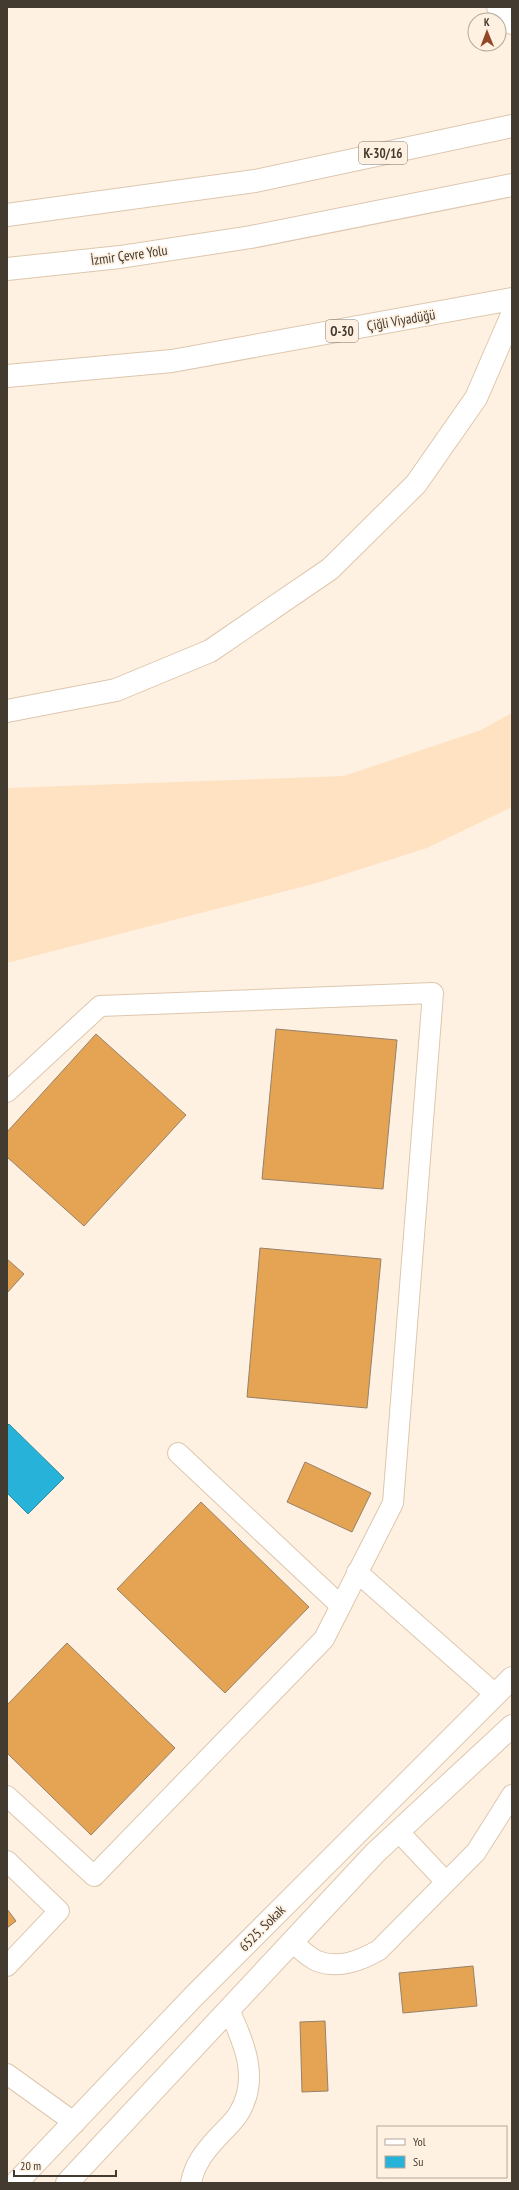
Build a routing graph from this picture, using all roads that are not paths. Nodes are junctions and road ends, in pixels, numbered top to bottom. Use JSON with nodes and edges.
{"nodes":[{"id":1,"x":498,"y":7,"type":"edge"},
{"id":2,"x":512,"y":23,"type":"edge"},
{"id":3,"x":512,"y":126,"type":"edge"},
{"id":4,"x":512,"y":185,"type":"edge"},
{"id":5,"x":7,"y":215,"type":"edge"},
{"id":6,"x":7,"y":269,"type":"edge"},
{"id":7,"x":512,"y":299,"type":"edge"},
{"id":8,"x":512,"y":315,"type":"edge"},
{"id":9,"x":7,"y":376,"type":"edge"},
{"id":10,"x":7,"y":711,"type":"edge"},
{"id":11,"x":7,"y":1092,"type":"edge"},
{"id":12,"x":178,"y":1453,"type":"dead end"},
{"id":13,"x":357,"y":1572,"type":"junction"},
{"id":14,"x":340,"y":1606,"type":"junction"},
{"id":15,"x":512,"y":1678,"type":"edge"},
{"id":16,"x":495,"y":1694,"type":"junction"},
{"id":17,"x":512,"y":1726,"type":"edge"},
{"id":18,"x":512,"y":1795,"type":"edge"},
{"id":19,"x":7,"y":1796,"type":"edge"},
{"id":20,"x":398,"y":1831,"type":"junction"},
{"id":21,"x":7,"y":1861,"type":"edge"},
{"id":22,"x":446,"y":1882,"type":"junction"},
{"id":23,"x":292,"y":1942,"type":"junction"},
{"id":24,"x":7,"y":1966,"type":"edge"},
{"id":25,"x":229,"y":2010,"type":"junction"},
{"id":26,"x":7,"y":2074,"type":"edge"},
{"id":27,"x":74,"y":2123,"type":"junction"},
{"id":28,"x":16,"y":2183,"type":"edge"},
{"id":29,"x":67,"y":2183,"type":"edge"},
{"id":30,"x":191,"y":2183,"type":"edge"}],
"edges":[{"from":1,"to":2,"type":"main road"},
{"from":3,"to":5,"type":"main road","number":"K-30/16"},
{"from":4,"to":6,"type":"main road","name":"İzmir Çevre Yolu"},
{"from":7,"to":9,"type":"main road","name":"Çiğli Viyadüğü","number":"O-30"},
{"from":8,"to":10,"type":"main road"},
{"from":11,"to":13,"type":"lane"},
{"from":12,"to":14,"type":"lane"},
{"from":13,"to":14,"type":"lane"},
{"from":13,"to":16,"type":"lane"},
{"from":14,"to":19,"type":"lane"},
{"from":15,"to":16,"type":"main road","name":"6525. Sokak"},
{"from":16,"to":27,"type":"main road","name":"6525. Sokak"},
{"from":17,"to":20,"type":"main road"},
{"from":18,"to":22,"type":"lane"},
{"from":20,"to":22,"type":"lane"},
{"from":20,"to":23,"type":"main road"},
{"from":21,"to":24,"type":"lane"},
{"from":22,"to":23,"type":"lane"},
{"from":23,"to":25,"type":"main road"},
{"from":25,"to":29,"type":"main road"},
{"from":25,"to":30,"type":"lane"},
{"from":26,"to":27,"type":"lane"},
{"from":27,"to":28,"type":"main road","name":"6525. Sokak"}]}
